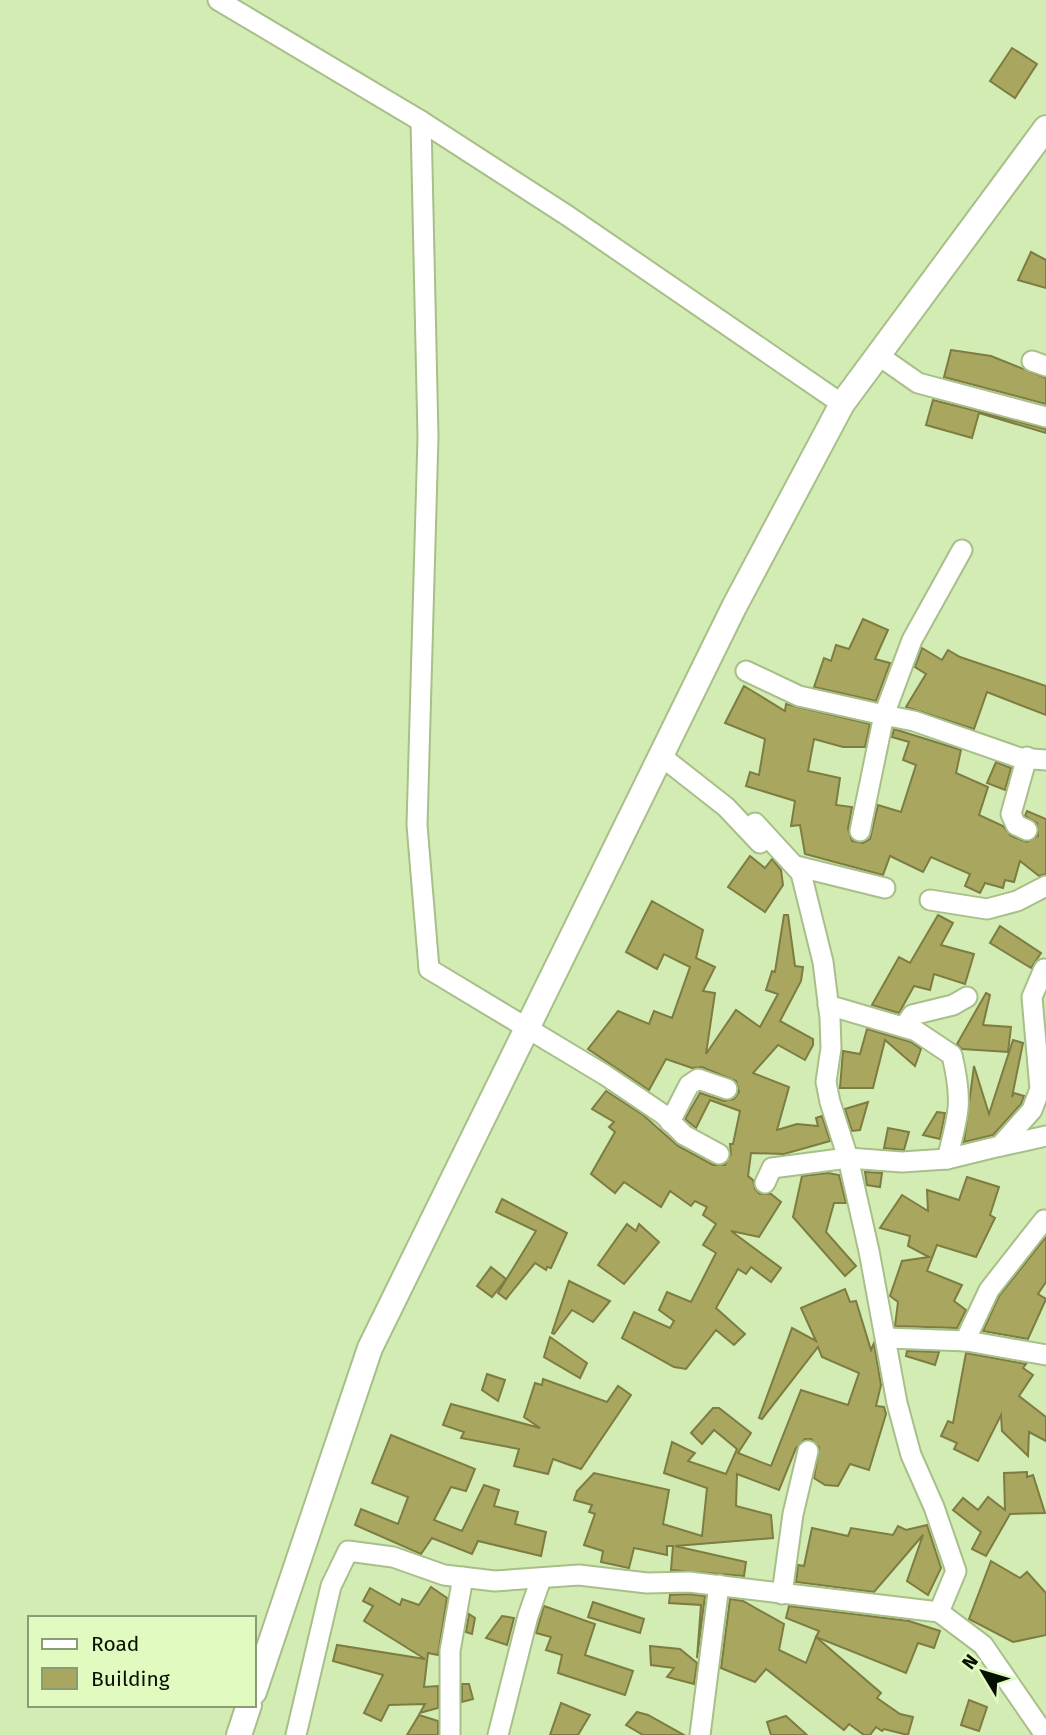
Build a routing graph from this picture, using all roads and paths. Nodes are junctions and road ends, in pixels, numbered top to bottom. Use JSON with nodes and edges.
{"nodes":[{"id":1,"x":218,"y":0,"type":"edge"},
{"id":2,"x":421,"y":121,"type":"junction"},
{"id":3,"x":1046,"y":128,"type":"edge"},
{"id":4,"x":878,"y":355,"type":"junction"},
{"id":5,"x":842,"y":404,"type":"junction"},
{"id":6,"x":1046,"y":417,"type":"edge"},
{"id":7,"x":962,"y":550,"type":"dead end"},
{"id":8,"x":746,"y":671,"type":"dead end"},
{"id":9,"x":884,"y":715,"type":"junction"},
{"id":10,"x":661,"y":757,"type":"junction"},
{"id":11,"x":1037,"y":759,"type":"edge"},
{"id":12,"x":755,"y":823,"type":"dead end"},
{"id":13,"x":1027,"y":830,"type":"dead end"},
{"id":14,"x":860,"y":831,"type":"dead end"},
{"id":15,"x":769,"y":852,"type":"dead end"},
{"id":16,"x":796,"y":866,"type":"junction"},
{"id":17,"x":1046,"y":886,"type":"edge"},
{"id":18,"x":885,"y":888,"type":"dead end"},
{"id":19,"x":930,"y":900,"type":"dead end"},
{"id":20,"x":1044,"y":969,"type":"dead end"},
{"id":21,"x":967,"y":997,"type":"dead end"},
{"id":22,"x":828,"y":1005,"type":"junction"},
{"id":23,"x":904,"y":1027,"type":"junction"},
{"id":24,"x":527,"y":1028,"type":"junction"},
{"id":25,"x":727,"y":1089,"type":"dead end"},
{"id":26,"x":670,"y":1122,"type":"junction"},
{"id":27,"x":1046,"y":1136,"type":"edge"},
{"id":28,"x":1000,"y":1146,"type":"junction"},
{"id":29,"x":719,"y":1154,"type":"dead end"},
{"id":30,"x":848,"y":1158,"type":"junction"},
{"id":31,"x":947,"y":1159,"type":"junction"},
{"id":32,"x":765,"y":1183,"type":"dead end"},
{"id":33,"x":1044,"y":1220,"type":"dead end"},
{"id":34,"x":887,"y":1338,"type":"junction"},
{"id":35,"x":965,"y":1340,"type":"junction"},
{"id":36,"x":1046,"y":1355,"type":"edge"},
{"id":37,"x":808,"y":1451,"type":"dead end"},
{"id":38,"x":463,"y":1577,"type":"junction"},
{"id":39,"x":541,"y":1579,"type":"junction"},
{"id":40,"x":719,"y":1585,"type":"junction"},
{"id":41,"x":782,"y":1594,"type":"junction"},
{"id":42,"x":939,"y":1612,"type":"junction"},
{"id":43,"x":256,"y":1686,"type":"edge"},
{"id":44,"x":248,"y":1707,"type":"edge"},
{"id":45,"x":239,"y":1735,"type":"edge"},
{"id":46,"x":296,"y":1735,"type":"edge"},
{"id":47,"x":450,"y":1735,"type":"edge"},
{"id":48,"x":498,"y":1735,"type":"edge"},
{"id":49,"x":700,"y":1735,"type":"edge"},
{"id":50,"x":1045,"y":1735,"type":"edge"}],
"edges":[{"from":1,"to":2,"type":"street"},
{"from":2,"to":5,"type":"street"},
{"from":2,"to":24,"type":"street"},
{"from":3,"to":4,"type":"street"},
{"from":4,"to":5,"type":"street"},
{"from":4,"to":6,"type":"street"},
{"from":5,"to":10,"type":"street"},
{"from":7,"to":9,"type":"street"},
{"from":8,"to":9,"type":"street"},
{"from":9,"to":11,"type":"street"},
{"from":9,"to":14,"type":"street"},
{"from":10,"to":15,"type":"street"},
{"from":10,"to":24,"type":"street"},
{"from":11,"to":13,"type":"street"},
{"from":12,"to":16,"type":"street"},
{"from":16,"to":18,"type":"street"},
{"from":16,"to":22,"type":"street"},
{"from":17,"to":19,"type":"street"},
{"from":20,"to":28,"type":"street"},
{"from":21,"to":23,"type":"street"},
{"from":22,"to":23,"type":"street"},
{"from":22,"to":30,"type":"street"},
{"from":23,"to":31,"type":"street"},
{"from":24,"to":26,"type":"street"},
{"from":24,"to":43,"type":"street"},
{"from":25,"to":26,"type":"street"},
{"from":26,"to":29,"type":"street"},
{"from":27,"to":28,"type":"street"},
{"from":28,"to":31,"type":"street"},
{"from":30,"to":31,"type":"street"},
{"from":30,"to":32,"type":"street"},
{"from":30,"to":34,"type":"street"},
{"from":33,"to":35,"type":"street"},
{"from":34,"to":35,"type":"street"},
{"from":34,"to":42,"type":"street"},
{"from":35,"to":36,"type":"street"},
{"from":37,"to":41,"type":"street"},
{"from":38,"to":39,"type":"street"},
{"from":38,"to":46,"type":"street"},
{"from":38,"to":47,"type":"street"},
{"from":39,"to":40,"type":"street"},
{"from":39,"to":48,"type":"street"},
{"from":40,"to":41,"type":"street"},
{"from":40,"to":49,"type":"street"},
{"from":41,"to":42,"type":"street"},
{"from":42,"to":50,"type":"street"},
{"from":44,"to":45,"type":"street"}]}
